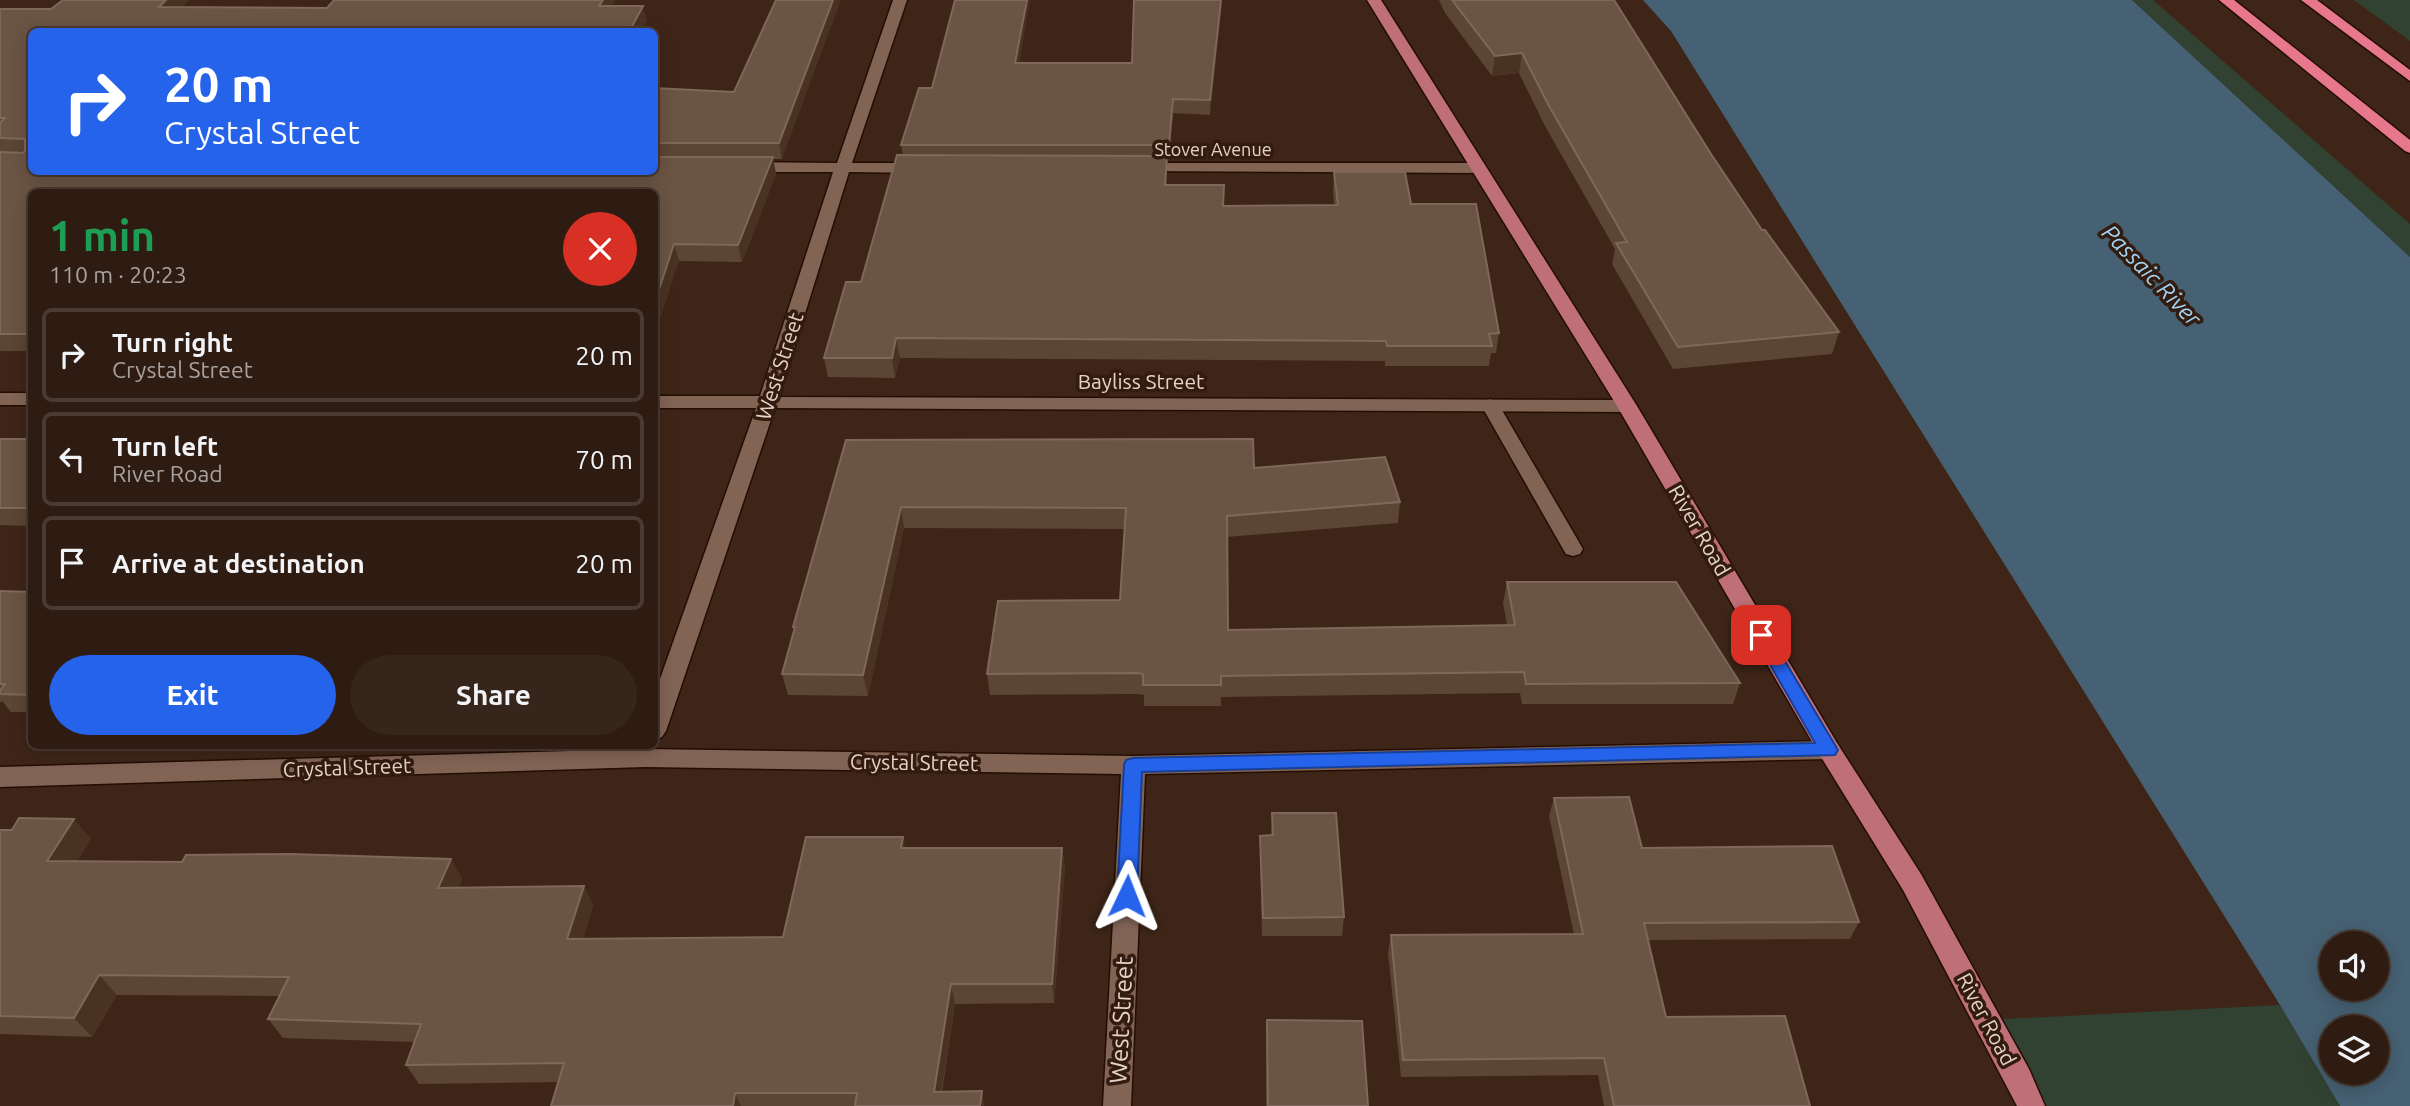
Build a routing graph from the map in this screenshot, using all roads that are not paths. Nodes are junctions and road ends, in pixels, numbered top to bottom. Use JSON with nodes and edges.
{"nodes":[{"id":1,"x":900,"y":0,"type":"edge"},
{"id":2,"x":1374,"y":0,"type":"edge"},
{"id":3,"x":2226,"y":0,"type":"edge"},
{"id":4,"x":2308,"y":0,"type":"edge"},
{"id":5,"x":2410,"y":77,"type":"edge"},
{"id":6,"x":2410,"y":148,"type":"edge"},
{"id":7,"x":735,"y":167,"type":"edge"},
{"id":8,"x":843,"y":167,"type":"junction"},
{"id":9,"x":940,"y":167,"type":"edge"},
{"id":10,"x":1120,"y":168,"type":"edge"},
{"id":11,"x":1478,"y":168,"type":"junction"},
{"id":12,"x":0,"y":399,"type":"edge"},
{"id":13,"x":28,"y":399,"type":"edge"},
{"id":14,"x":658,"y":402,"type":"edge"},
{"id":15,"x":768,"y":402,"type":"junction"},
{"id":16,"x":1490,"y":405,"type":"junction"},
{"id":17,"x":1627,"y":406,"type":"junction"},
{"id":18,"x":1573,"y":550,"type":"dead end"},
{"id":19,"x":658,"y":720,"type":"edge"},
{"id":20,"x":1829,"y":750,"type":"junction"},
{"id":21,"x":648,"y":752,"type":"edge"},
{"id":22,"x":1133,"y":765,"type":"junction"},
{"id":23,"x":0,"y":777,"type":"edge"},
{"id":24,"x":1117,"y":1106,"type":"edge"},
{"id":25,"x":2031,"y":1106,"type":"edge"}],
"edges":[{"from":1,"to":8,"type":"street","name":"West Street"},
{"from":2,"to":11,"type":"main road","name":"River Road"},
{"from":3,"to":6,"type":"highway"},
{"from":4,"to":5,"type":"highway"},
{"from":7,"to":8,"type":"street"},
{"from":8,"to":9,"type":"street"},
{"from":8,"to":15,"type":"street","name":"West Street"},
{"from":10,"to":11,"type":"street","name":"Stover Avenue"},
{"from":11,"to":17,"type":"main road","name":"River Road"},
{"from":12,"to":13,"type":"street"},
{"from":14,"to":15,"type":"street","name":"Bayliss Street"},
{"from":15,"to":16,"type":"street","name":"Bayliss Street"},
{"from":15,"to":19,"type":"street","name":"West Street"},
{"from":16,"to":17,"type":"street","name":"Bayliss Street"},
{"from":16,"to":18,"type":"street"},
{"from":17,"to":20,"type":"main road","name":"River Road"},
{"from":20,"to":22,"type":"street","name":"Crystal Street"},
{"from":20,"to":25,"type":"main road","name":"River Road"},
{"from":21,"to":22,"type":"street","name":"Crystal Street"},
{"from":21,"to":23,"type":"street","name":"Crystal Street"},
{"from":22,"to":24,"type":"street","name":"West Street"}]}
